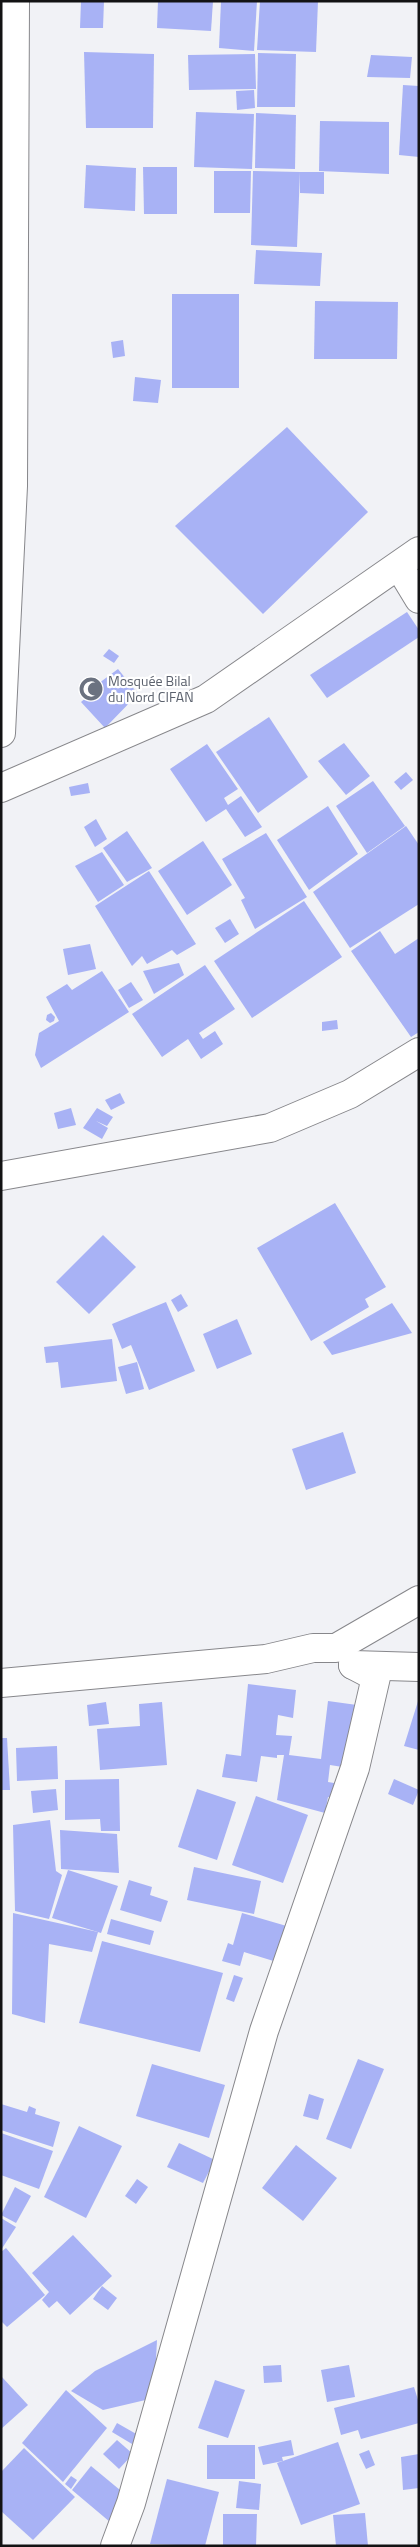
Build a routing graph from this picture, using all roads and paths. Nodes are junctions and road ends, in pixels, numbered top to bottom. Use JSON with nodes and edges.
{"nodes":[{"id":1,"x":16,"y":1,"type":"edge"},
{"id":2,"x":409,"y":559,"type":"edge"},
{"id":3,"x":419,"y":598,"type":"edge"},
{"id":4,"x":1,"y":733,"type":"edge"},
{"id":5,"x":1,"y":788,"type":"edge"},
{"id":6,"x":419,"y":1052,"type":"edge"},
{"id":7,"x":1,"y":1176,"type":"edge"},
{"id":8,"x":419,"y":1600,"type":"edge"},
{"id":9,"x":345,"y":1656,"type":"junction"},
{"id":10,"x":419,"y":1667,"type":"edge"},
{"id":11,"x":1,"y":1683,"type":"edge"},
{"id":12,"x":115,"y":2546,"type":"edge"}],
"edges":[{"from":1,"to":4,"type":"street"},
{"from":2,"to":3,"type":"street"},
{"from":2,"to":5,"type":"street"},
{"from":6,"to":7,"type":"street"},
{"from":8,"to":9,"type":"street"},
{"from":9,"to":10,"type":"street"},
{"from":9,"to":11,"type":"street"},
{"from":9,"to":12,"type":"street"}]}
